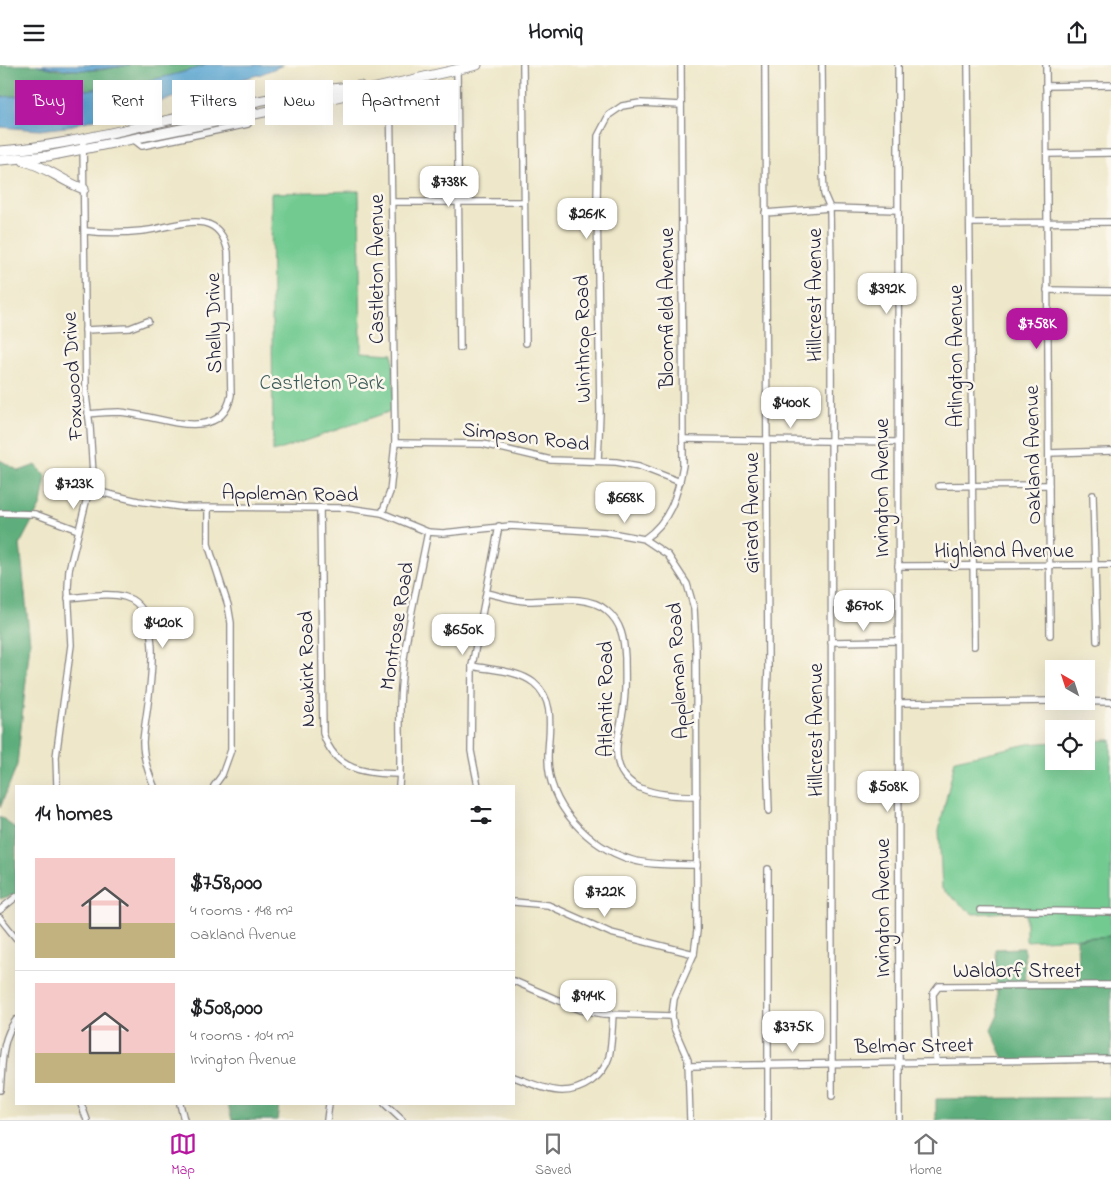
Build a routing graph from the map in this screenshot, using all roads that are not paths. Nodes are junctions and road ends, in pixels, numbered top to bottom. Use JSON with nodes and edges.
{"nodes":[{"id":1,"x":477,"y":65,"type":"edge"},
{"id":2,"x":523,"y":65,"type":"edge"},
{"id":3,"x":681,"y":65,"type":"edge"},
{"id":4,"x":765,"y":65,"type":"edge"},
{"id":5,"x":822,"y":65,"type":"edge"},
{"id":6,"x":898,"y":65,"type":"edge"},
{"id":7,"x":968,"y":65,"type":"edge"},
{"id":8,"x":1046,"y":65,"type":"edge"},
{"id":9,"x":457,"y":69,"type":"junction"},
{"id":10,"x":408,"y":80,"type":"edge"},
{"id":11,"x":1111,"y":85,"type":"edge"},
{"id":12,"x":1046,"y":86,"type":"junction"},
{"id":13,"x":343,"y":88,"type":"edge"},
{"id":14,"x":343,"y":94,"type":"edge"},
{"id":15,"x":255,"y":102,"type":"edge"},
{"id":16,"x":681,"y":105,"type":"junction"},
{"id":17,"x":255,"y":113,"type":"edge"},
{"id":18,"x":172,"y":120,"type":"edge"},
{"id":19,"x":200,"y":125,"type":"edge"},
{"id":20,"x":248,"y":125,"type":"edge"},
{"id":21,"x":391,"y":125,"type":"edge"},
{"id":22,"x":190,"y":127,"type":"joint"},
{"id":23,"x":83,"y":139,"type":"junction"},
{"id":24,"x":133,"y":139,"type":"junction"},
{"id":25,"x":84,"y":149,"type":"junction"},
{"id":26,"x":0,"y":151,"type":"edge"},
{"id":27,"x":1047,"y":153,"type":"junction"},
{"id":28,"x":1111,"y":153,"type":"edge"},
{"id":29,"x":0,"y":160,"type":"edge"},
{"id":30,"x":16,"y":160,"type":"junction"},
{"id":31,"x":84,"y":189,"type":"junction"},
{"id":32,"x":392,"y":202,"type":"junction"},
{"id":33,"x":459,"y":202,"type":"junction"},
{"id":34,"x":524,"y":202,"type":"junction"},
{"id":35,"x":830,"y":208,"type":"junction"},
{"id":36,"x":898,"y":210,"type":"junction"},
{"id":37,"x":764,"y":213,"type":"junction"},
{"id":38,"x":1111,"y":222,"type":"edge"},
{"id":39,"x":970,"y":223,"type":"junction"},
{"id":40,"x":1047,"y":223,"type":"junction"},
{"id":41,"x":85,"y":231,"type":"junction"},
{"id":42,"x":1047,"y":290,"type":"junction"},
{"id":43,"x":1111,"y":291,"type":"edge"},
{"id":44,"x":148,"y":321,"type":"dead end"},
{"id":45,"x":85,"y":330,"type":"junction"},
{"id":46,"x":526,"y":343,"type":"dead end"},
{"id":47,"x":460,"y":347,"type":"dead end"},
{"id":48,"x":88,"y":414,"type":"junction"},
{"id":49,"x":683,"y":439,"type":"junction"},
{"id":50,"x":766,"y":440,"type":"junction"},
{"id":51,"x":832,"y":440,"type":"junction"},
{"id":52,"x":897,"y":442,"type":"junction"},
{"id":53,"x":395,"y":443,"type":"junction"},
{"id":54,"x":1111,"y":451,"type":"edge"},
{"id":55,"x":1049,"y":453,"type":"junction"},
{"id":56,"x":598,"y":461,"type":"junction"},
{"id":57,"x":680,"y":482,"type":"junction"},
{"id":58,"x":972,"y":485,"type":"junction"},
{"id":59,"x":1049,"y":485,"type":"junction"},
{"id":60,"x":940,"y":486,"type":"dead end"},
{"id":61,"x":91,"y":489,"type":"junction"},
{"id":62,"x":1093,"y":495,"type":"dead end"},
{"id":63,"x":208,"y":508,"type":"junction"},
{"id":64,"x":320,"y":508,"type":"junction"},
{"id":65,"x":0,"y":513,"type":"edge"},
{"id":66,"x":382,"y":513,"type":"junction"},
{"id":67,"x":499,"y":527,"type":"junction"},
{"id":68,"x":78,"y":530,"type":"junction"},
{"id":69,"x":428,"y":532,"type":"junction"},
{"id":70,"x":644,"y":539,"type":"junction"},
{"id":71,"x":1095,"y":565,"type":"junction"},
{"id":72,"x":1111,"y":565,"type":"edge"},
{"id":73,"x":898,"y":566,"type":"junction"},
{"id":74,"x":972,"y":566,"type":"junction"},
{"id":75,"x":1050,"y":566,"type":"junction"},
{"id":76,"x":488,"y":593,"type":"junction"},
{"id":77,"x":68,"y":599,"type":"junction"},
{"id":78,"x":1050,"y":635,"type":"dead end"},
{"id":79,"x":897,"y":641,"type":"junction"},
{"id":80,"x":1097,"y":641,"type":"dead end"},
{"id":81,"x":831,"y":642,"type":"junction"},
{"id":82,"x":974,"y":646,"type":"dead end"},
{"id":83,"x":472,"y":666,"type":"junction"},
{"id":84,"x":1045,"y":701,"type":"edge"},
{"id":85,"x":1095,"y":702,"type":"edge"},
{"id":86,"x":1111,"y":702,"type":"edge"},
{"id":87,"x":898,"y":703,"type":"junction"},
{"id":88,"x":400,"y":774,"type":"junction"},
{"id":89,"x":57,"y":785,"type":"edge"},
{"id":90,"x":154,"y":785,"type":"edge"},
{"id":91,"x":214,"y":785,"type":"edge"},
{"id":92,"x":399,"y":785,"type":"edge"},
{"id":93,"x":478,"y":785,"type":"edge"},
{"id":94,"x":697,"y":796,"type":"junction"},
{"id":95,"x":769,"y":811,"type":"dead end"},
{"id":96,"x":697,"y":865,"type":"junction"},
{"id":97,"x":768,"y":869,"type":"dead end"},
{"id":98,"x":15,"y":898,"type":"edge"},
{"id":99,"x":515,"y":902,"type":"edge"},
{"id":100,"x":0,"y":911,"type":"edge"},
{"id":101,"x":980,"y":911,"type":"dead end"},
{"id":102,"x":1111,"y":912,"type":"edge"},
{"id":103,"x":0,"y":918,"type":"edge"},
{"id":104,"x":15,"y":937,"type":"edge"},
{"id":105,"x":694,"y":954,"type":"junction"},
{"id":106,"x":515,"y":981,"type":"edge"},
{"id":107,"x":1111,"y":985,"type":"edge"},
{"id":108,"x":613,"y":1014,"type":"junction"},
{"id":109,"x":672,"y":1015,"type":"junction"},
{"id":110,"x":15,"y":1022,"type":"edge"},
{"id":111,"x":1111,"y":1059,"type":"edge"},
{"id":112,"x":899,"y":1061,"type":"junction"},
{"id":113,"x":936,"y":1061,"type":"junction"},
{"id":114,"x":833,"y":1062,"type":"junction"},
{"id":115,"x":768,"y":1064,"type":"junction"},
{"id":116,"x":688,"y":1066,"type":"junction"},
{"id":117,"x":515,"y":1077,"type":"edge"},
{"id":118,"x":0,"y":1090,"type":"edge"},
{"id":119,"x":832,"y":1095,"type":"dead end"},
{"id":120,"x":81,"y":1105,"type":"edge"},
{"id":121,"x":180,"y":1105,"type":"edge"},
{"id":122,"x":330,"y":1105,"type":"edge"},
{"id":123,"x":386,"y":1105,"type":"edge"},
{"id":124,"x":87,"y":1120,"type":"edge"},
{"id":125,"x":184,"y":1120,"type":"edge"},
{"id":126,"x":327,"y":1120,"type":"edge"},
{"id":127,"x":402,"y":1120,"type":"edge"},
{"id":128,"x":690,"y":1120,"type":"edge"},
{"id":129,"x":768,"y":1120,"type":"edge"},
{"id":130,"x":899,"y":1120,"type":"edge"}],
"edges":[{"from":1,"to":9,"type":"main road"},
{"from":2,"to":34,"type":"street"},
{"from":3,"to":16,"type":"street","name":"Bloomfield Avenue"},
{"from":4,"to":37,"type":"street","name":"Girard Avenue"},
{"from":5,"to":35,"type":"street","name":"Hillcrest Avenue"},
{"from":6,"to":36,"type":"street","name":"Irvington Avenue"},
{"from":7,"to":39,"type":"street","name":"Arlington Avenue"},
{"from":8,"to":12,"type":"street","name":"Oakland Avenue"},
{"from":9,"to":10,"type":"main road"},
{"from":9,"to":33,"type":"street"},
{"from":11,"to":12,"type":"street"},
{"from":12,"to":27,"type":"street","name":"Oakland Avenue"},
{"from":13,"to":15,"type":"main road"},
{"from":14,"to":17,"type":"main road"},
{"from":16,"to":49,"type":"street","name":"Bloomfield Avenue"},
{"from":16,"to":56,"type":"street","name":"Winthrop Road"},
{"from":18,"to":23,"type":"main road"},
{"from":19,"to":22,"type":"main road"},
{"from":20,"to":24,"type":"street"},
{"from":21,"to":32,"type":"street","name":"Castleton Avenue"},
{"from":22,"to":24,"type":"main road"},
{"from":23,"to":25,"type":"street","name":"Foxwood Drive"},
{"from":23,"to":26,"type":"main road"},
{"from":24,"to":25,"type":"main road"},
{"from":25,"to":30,"type":"main road"},
{"from":25,"to":31,"type":"street","name":"Foxwood Drive"},
{"from":27,"to":28,"type":"street"},
{"from":27,"to":40,"type":"street","name":"Oakland Avenue"},
{"from":29,"to":30,"type":"main road"},
{"from":30,"to":31,"type":"main road"},
{"from":31,"to":41,"type":"street","name":"Foxwood Drive"},
{"from":32,"to":33,"type":"street"},
{"from":32,"to":53,"type":"street","name":"Castleton Avenue"},
{"from":33,"to":34,"type":"street"},
{"from":33,"to":47,"type":"street"},
{"from":34,"to":46,"type":"street"},
{"from":35,"to":36,"type":"street"},
{"from":35,"to":37,"type":"street"},
{"from":35,"to":51,"type":"street","name":"Hillcrest Avenue"},
{"from":36,"to":52,"type":"street","name":"Irvington Avenue"},
{"from":37,"to":50,"type":"street","name":"Girard Avenue"},
{"from":38,"to":40,"type":"street"},
{"from":39,"to":40,"type":"street"},
{"from":39,"to":58,"type":"street","name":"Arlington Avenue"},
{"from":40,"to":42,"type":"street","name":"Oakland Avenue"},
{"from":41,"to":45,"type":"street","name":"Foxwood Drive"},
{"from":41,"to":48,"type":"street","name":"Shelly Drive"},
{"from":42,"to":43,"type":"street"},
{"from":42,"to":55,"type":"street","name":"Oakland Avenue"},
{"from":44,"to":45,"type":"street"},
{"from":45,"to":48,"type":"street","name":"Foxwood Drive"},
{"from":48,"to":61,"type":"street","name":"Foxwood Drive"},
{"from":49,"to":50,"type":"street"},
{"from":49,"to":57,"type":"street","name":"Bloomfield Avenue"},
{"from":50,"to":51,"type":"street"},
{"from":50,"to":95,"type":"street","name":"Girard Avenue"},
{"from":51,"to":52,"type":"street"},
{"from":51,"to":81,"type":"street","name":"Hillcrest Avenue"},
{"from":52,"to":73,"type":"street","name":"Irvington Avenue"},
{"from":53,"to":56,"type":"street","name":"Simpson Road"},
{"from":53,"to":66,"type":"street","name":"Castleton Avenue"},
{"from":54,"to":55,"type":"street"},
{"from":55,"to":59,"type":"street","name":"Oakland Avenue"},
{"from":56,"to":57,"type":"street","name":"Simpson Road"},
{"from":57,"to":70,"type":"street","name":"Bloomfield Avenue"},
{"from":58,"to":59,"type":"street"},
{"from":58,"to":60,"type":"street"},
{"from":58,"to":74,"type":"street","name":"Arlington Avenue"},
{"from":59,"to":75,"type":"street","name":"Oakland Avenue"},
{"from":61,"to":63,"type":"street","name":"Appleman Road"},
{"from":61,"to":68,"type":"street","name":"Foxwood Drive"},
{"from":62,"to":71,"type":"street"},
{"from":63,"to":64,"type":"street","name":"Appleman Road"},
{"from":63,"to":91,"type":"street"},
{"from":64,"to":66,"type":"street","name":"Appleman Road"},
{"from":64,"to":88,"type":"street","name":"Newkirk Road"},
{"from":65,"to":68,"type":"street"},
{"from":66,"to":69,"type":"street","name":"Appleman Road"},
{"from":67,"to":69,"type":"street","name":"Appleman Road"},
{"from":67,"to":70,"type":"street","name":"Appleman Road"},
{"from":67,"to":76,"type":"street"},
{"from":68,"to":77,"type":"street","name":"Foxwood Drive"},
{"from":69,"to":88,"type":"street","name":"Montrose Road"},
{"from":70,"to":94,"type":"street","name":"Appleman Road"},
{"from":71,"to":72,"type":"street","name":"Highland Avenue"},
{"from":71,"to":75,"type":"street","name":"Highland Avenue"},
{"from":71,"to":80,"type":"street"},
{"from":73,"to":74,"type":"street","name":"Highland Avenue"},
{"from":73,"to":79,"type":"street","name":"Irvington Avenue"},
{"from":74,"to":75,"type":"street","name":"Highland Avenue"},
{"from":74,"to":82,"type":"street","name":"Arlington Avenue"},
{"from":75,"to":78,"type":"street","name":"Oakland Avenue"},
{"from":76,"to":83,"type":"street"},
{"from":76,"to":94,"type":"street","name":"Atlantic Road"},
{"from":77,"to":89,"type":"street","name":"Foxwood Drive"},
{"from":77,"to":90,"type":"street"},
{"from":79,"to":81,"type":"street"},
{"from":79,"to":87,"type":"street","name":"Irvington Avenue"},
{"from":81,"to":114,"type":"street","name":"Hillcrest Avenue"},
{"from":83,"to":93,"type":"street"},
{"from":83,"to":96,"type":"street"},
{"from":84,"to":87,"type":"street"},
{"from":85,"to":86,"type":"street"},
{"from":87,"to":112,"type":"street","name":"Irvington Avenue"},
{"from":88,"to":92,"type":"street","name":"Montrose Road"},
{"from":94,"to":96,"type":"street","name":"Appleman Road"},
{"from":96,"to":105,"type":"street","name":"Appleman Road"},
{"from":97,"to":115,"type":"street"},
{"from":98,"to":100,"type":"street"},
{"from":99,"to":105,"type":"street"},
{"from":101,"to":102,"type":"street"},
{"from":103,"to":104,"type":"street"},
{"from":105,"to":109,"type":"street","name":"Appleman Road"},
{"from":106,"to":108,"type":"street"},
{"from":107,"to":113,"type":"street","name":"Waldorf Street"},
{"from":108,"to":109,"type":"street"},
{"from":108,"to":117,"type":"street"},
{"from":109,"to":116,"type":"street"},
{"from":110,"to":118,"type":"street"},
{"from":111,"to":113,"type":"street","name":"Belmar Street"},
{"from":112,"to":113,"type":"street","name":"Belmar Street"},
{"from":112,"to":114,"type":"street","name":"Belmar Street"},
{"from":112,"to":130,"type":"street","name":"Irvington Avenue"},
{"from":114,"to":115,"type":"street","name":"Belmar Street"},
{"from":114,"to":119,"type":"street","name":"Hillcrest Avenue"},
{"from":115,"to":116,"type":"street","name":"Belmar Street"},
{"from":115,"to":129,"type":"street"},
{"from":116,"to":128,"type":"street"},
{"from":120,"to":124,"type":"street"},
{"from":121,"to":125,"type":"street"},
{"from":122,"to":126,"type":"street"},
{"from":123,"to":127,"type":"street"}]}
